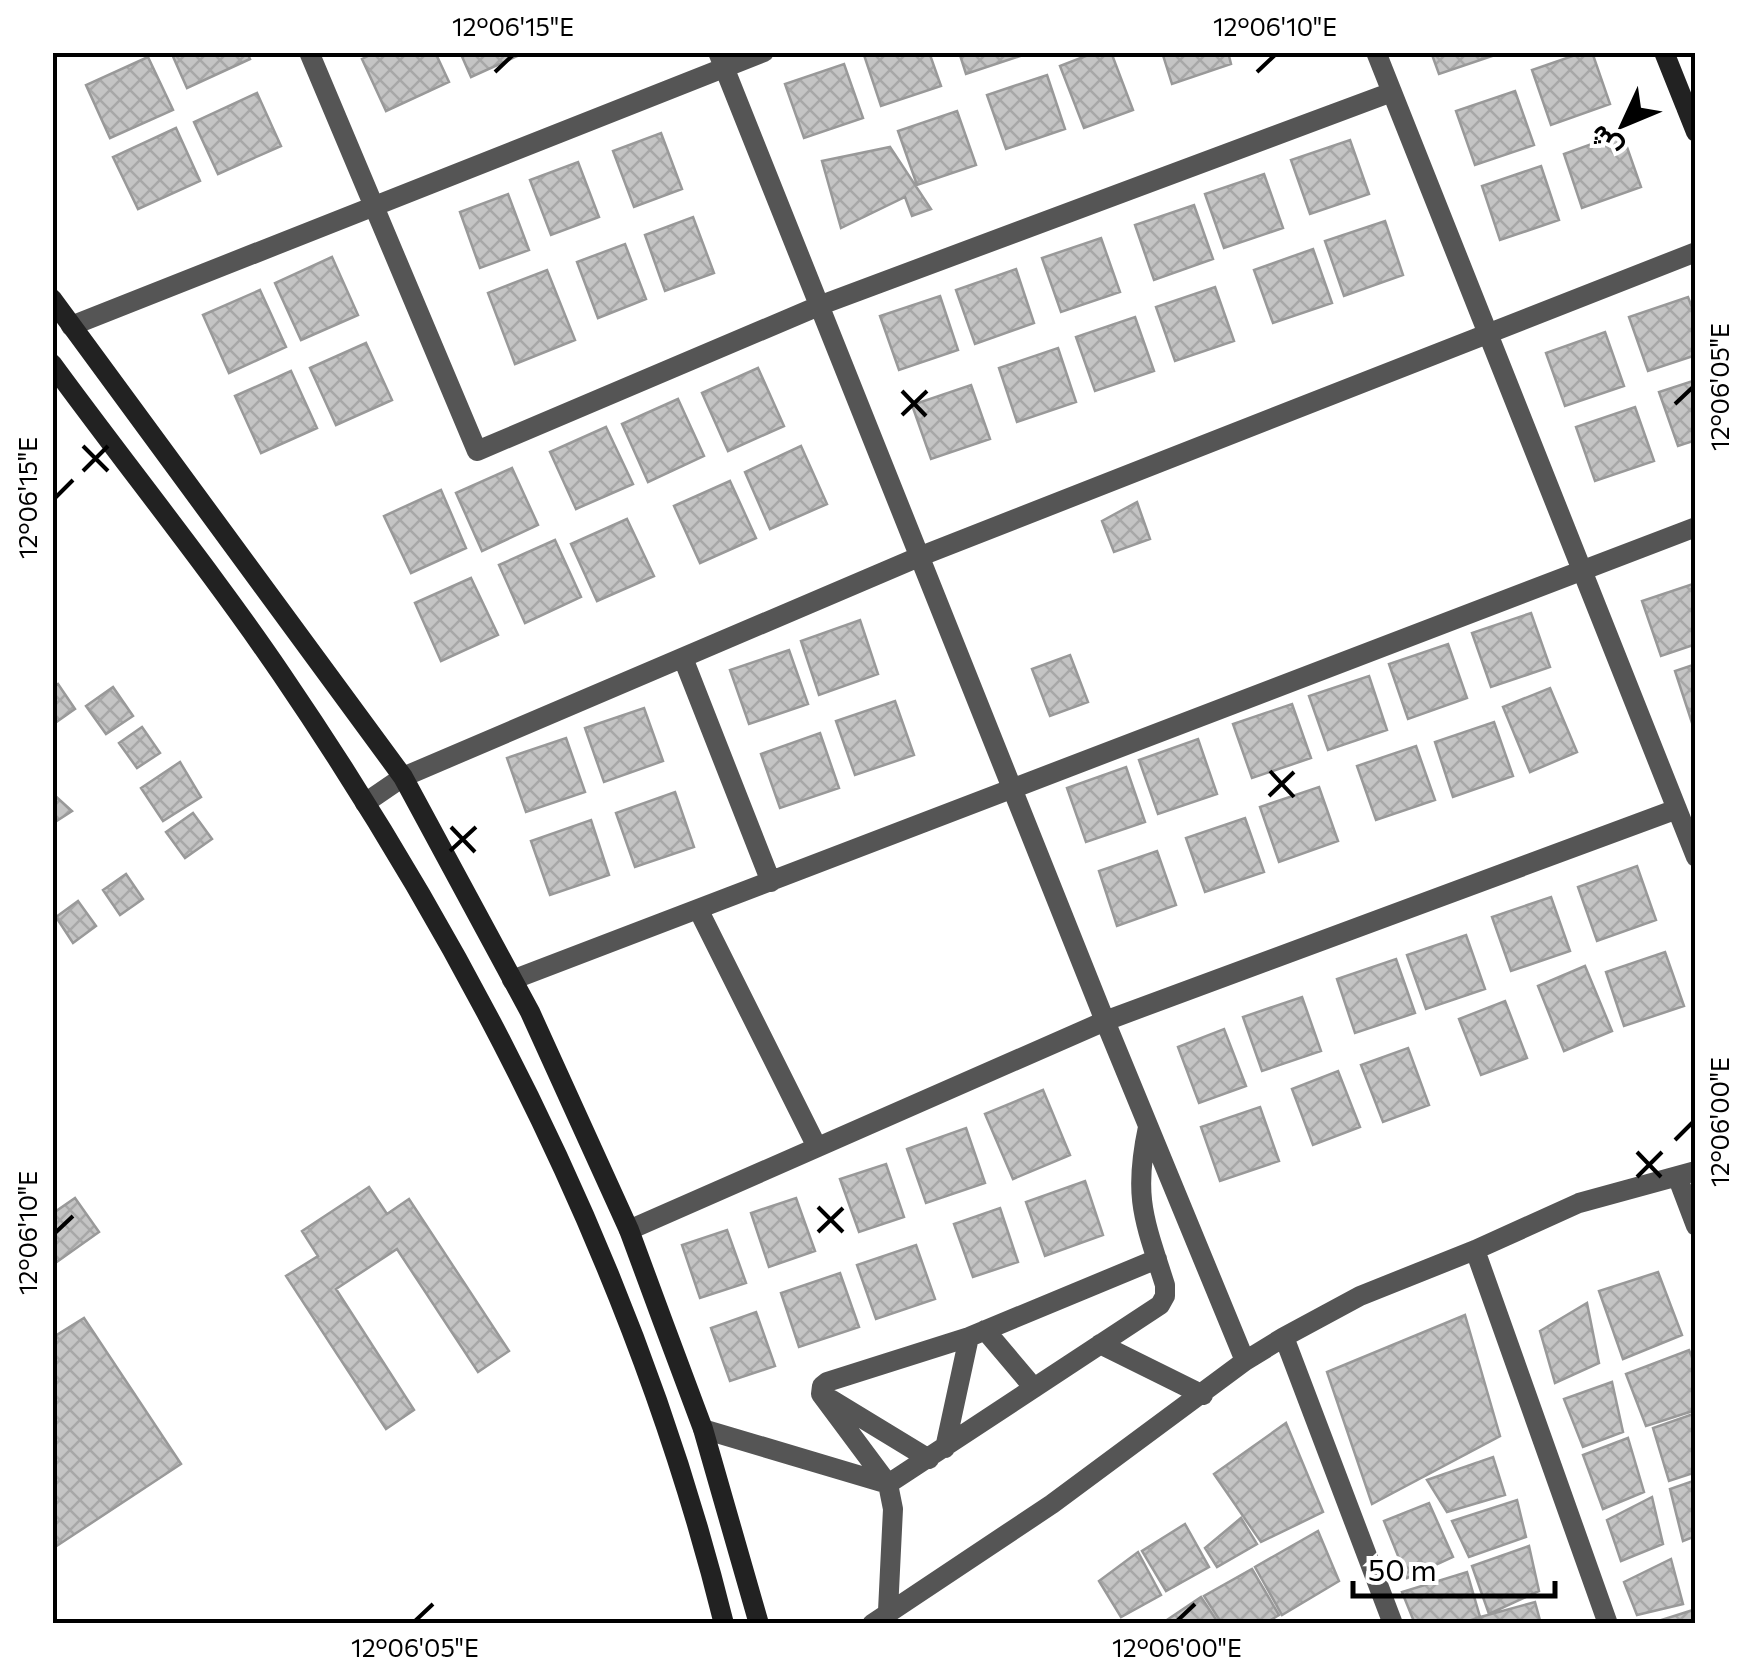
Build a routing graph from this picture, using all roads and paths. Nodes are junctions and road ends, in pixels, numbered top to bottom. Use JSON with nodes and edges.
{"nodes":[{"id":1,"x":309,"y":52,"type":"edge"},
{"id":2,"x":764,"y":52,"type":"edge"},
{"id":3,"x":1376,"y":52,"type":"edge"},
{"id":4,"x":1664,"y":52,"type":"edge"},
{"id":5,"x":722,"y":60,"type":"edge"},
{"id":6,"x":1392,"y":92,"type":"junction"},
{"id":7,"x":1696,"y":132,"type":"edge"},
{"id":8,"x":374,"y":206,"type":"junction"},
{"id":9,"x":1696,"y":252,"type":"edge"},
{"id":10,"x":52,"y":299,"type":"edge"},
{"id":11,"x":820,"y":305,"type":"junction"},
{"id":12,"x":70,"y":326,"type":"junction"},
{"id":13,"x":1487,"y":332,"type":"junction"},
{"id":14,"x":52,"y":364,"type":"edge"},
{"id":15,"x":1696,"y":527,"type":"edge"},
{"id":16,"x":921,"y":556,"type":"junction"},
{"id":17,"x":1582,"y":570,"type":"junction"},
{"id":18,"x":684,"y":658,"type":"junction"},
{"id":19,"x":403,"y":777,"type":"junction"},
{"id":20,"x":1014,"y":790,"type":"junction"},
{"id":21,"x":365,"y":804,"type":"junction"},
{"id":22,"x":1677,"y":809,"type":"junction"},
{"id":23,"x":1696,"y":857,"type":"edge"},
{"id":24,"x":771,"y":882,"type":"junction"},
{"id":25,"x":698,"y":910,"type":"junction"},
{"id":26,"x":512,"y":980,"type":"junction"},
{"id":27,"x":1104,"y":1021,"type":"junction"},
{"id":28,"x":1148,"y":1126,"type":"junction"},
{"id":29,"x":817,"y":1147,"type":"junction"},
{"id":30,"x":1686,"y":1173,"type":"edge"},
{"id":31,"x":1696,"y":1226,"type":"edge"},
{"id":32,"x":628,"y":1230,"type":"junction"},
{"id":33,"x":1475,"y":1250,"type":"junction"},
{"id":34,"x":1157,"y":1260,"type":"junction"},
{"id":35,"x":977,"y":1334,"type":"junction"},
{"id":36,"x":1284,"y":1337,"type":"junction"},
{"id":37,"x":1100,"y":1344,"type":"junction"},
{"id":38,"x":1245,"y":1361,"type":"junction"},
{"id":39,"x":1034,"y":1388,"type":"junction"},
{"id":40,"x":821,"y":1394,"type":"junction"},
{"id":41,"x":1203,"y":1394,"type":"junction"},
{"id":42,"x":703,"y":1429,"type":"junction"},
{"id":43,"x":937,"y":1453,"type":"junction"},
{"id":44,"x":888,"y":1484,"type":"junction"},
{"id":45,"x":880,"y":1617,"type":"edge"},
{"id":46,"x":1391,"y":1623,"type":"edge"},
{"id":47,"x":724,"y":1624,"type":"edge"},
{"id":48,"x":758,"y":1624,"type":"edge"},
{"id":49,"x":1608,"y":1624,"type":"edge"}],
"edges":[{"from":1,"to":8,"type":"street"},
{"from":2,"to":5,"type":"street"},
{"from":3,"to":6,"type":"street"},
{"from":4,"to":7,"type":"street"},
{"from":5,"to":8,"type":"street"},
{"from":5,"to":11,"type":"street"},
{"from":6,"to":11,"type":"street"},
{"from":6,"to":13,"type":"street"},
{"from":8,"to":11,"type":"street"},
{"from":8,"to":12,"type":"street"},
{"from":9,"to":13,"type":"street"},
{"from":10,"to":12,"type":"street"},
{"from":11,"to":16,"type":"street"},
{"from":12,"to":19,"type":"street"},
{"from":13,"to":16,"type":"street"},
{"from":13,"to":17,"type":"street"},
{"from":14,"to":21,"type":"street"},
{"from":15,"to":17,"type":"street"},
{"from":16,"to":18,"type":"street"},
{"from":16,"to":20,"type":"street"},
{"from":17,"to":20,"type":"street"},
{"from":17,"to":22,"type":"street"},
{"from":18,"to":19,"type":"street"},
{"from":18,"to":24,"type":"street"},
{"from":19,"to":21,"type":"street"},
{"from":19,"to":26,"type":"street"},
{"from":20,"to":24,"type":"street"},
{"from":20,"to":27,"type":"street"},
{"from":21,"to":47,"type":"street"},
{"from":22,"to":23,"type":"street"},
{"from":22,"to":27,"type":"street"},
{"from":24,"to":25,"type":"street"},
{"from":25,"to":26,"type":"street"},
{"from":25,"to":29,"type":"street"},
{"from":26,"to":32,"type":"street"},
{"from":27,"to":28,"type":"street"},
{"from":27,"to":29,"type":"street"},
{"from":28,"to":34,"type":"street"},
{"from":28,"to":38,"type":"street"},
{"from":29,"to":32,"type":"street"},
{"from":30,"to":31,"type":"street"},
{"from":30,"to":33,"type":"street"},
{"from":32,"to":42,"type":"street"},
{"from":33,"to":36,"type":"street"},
{"from":33,"to":49,"type":"street"},
{"from":34,"to":35,"type":"street"},
{"from":34,"to":37,"type":"street"},
{"from":35,"to":39,"type":"street"},
{"from":35,"to":40,"type":"street"},
{"from":35,"to":43,"type":"street"},
{"from":36,"to":38,"type":"street"},
{"from":36,"to":46,"type":"street"},
{"from":37,"to":39,"type":"street"},
{"from":37,"to":41,"type":"street"},
{"from":38,"to":41,"type":"street"},
{"from":39,"to":43,"type":"street"},
{"from":40,"to":43,"type":"street"},
{"from":40,"to":44,"type":"street"},
{"from":41,"to":45,"type":"street"},
{"from":42,"to":44,"type":"street"},
{"from":42,"to":48,"type":"street"},
{"from":43,"to":44,"type":"street"},
{"from":44,"to":45,"type":"street"}]}
